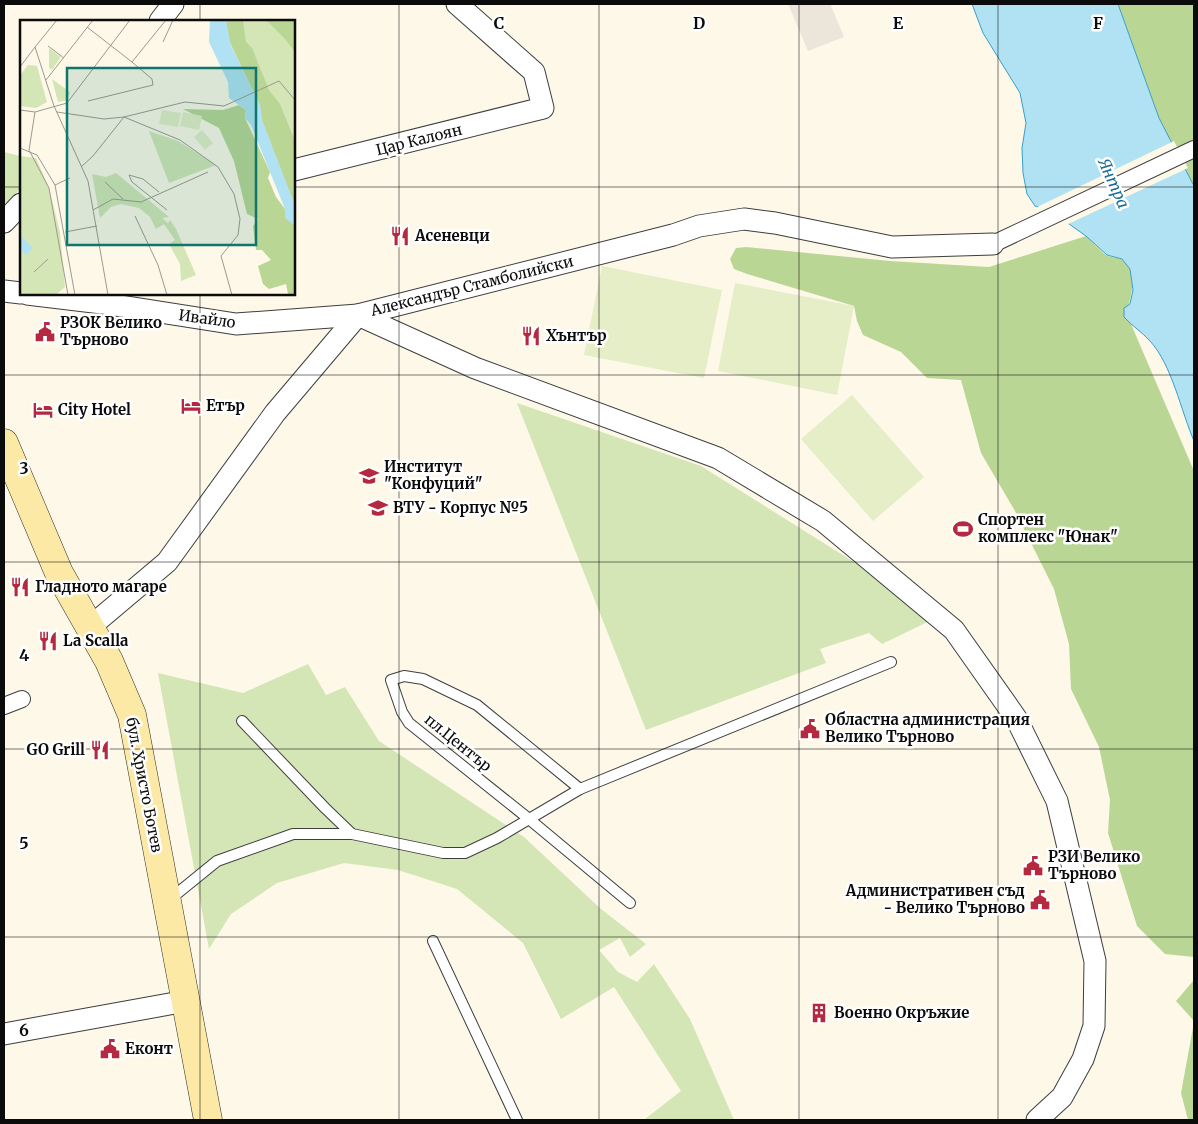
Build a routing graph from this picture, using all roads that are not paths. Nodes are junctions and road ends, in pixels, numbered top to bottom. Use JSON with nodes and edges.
{"nodes":[{"id":1,"x":173,"y":4,"type":"edge"},
{"id":2,"x":457,"y":4,"type":"edge"},
{"id":3,"x":161,"y":20,"type":"edge"},
{"id":4,"x":1194,"y":149,"type":"edge"},
{"id":5,"x":295,"y":170,"type":"edge"},
{"id":6,"x":20,"y":205,"type":"edge"},
{"id":7,"x":4,"y":222,"type":"edge"},
{"id":8,"x":993,"y":244,"type":"joint"},
{"id":9,"x":4,"y":291,"type":"edge"},
{"id":10,"x":20,"y":293,"type":"edge"},
{"id":11,"x":35,"y":295,"type":"edge"},
{"id":12,"x":358,"y":315,"type":"junction"},
{"id":13,"x":4,"y":443,"type":"edge"},
{"id":14,"x":90,"y":627,"type":"junction"},
{"id":15,"x":891,"y":662,"type":"dead end"},
{"id":16,"x":22,"y":699,"type":"dead end"},
{"id":17,"x":4,"y":706,"type":"edge"},
{"id":18,"x":242,"y":721,"type":"dead end"},
{"id":19,"x":580,"y":789,"type":"junction"},
{"id":20,"x":529,"y":819,"type":"junction"},
{"id":21,"x":352,"y":834,"type":"junction"},
{"id":22,"x":167,"y":901,"type":"junction"},
{"id":23,"x":630,"y":903,"type":"dead end"},
{"id":24,"x":433,"y":941,"type":"dead end"},
{"id":25,"x":186,"y":1001,"type":"junction"},
{"id":26,"x":4,"y":1034,"type":"edge"},
{"id":27,"x":208,"y":1120,"type":"edge"},
{"id":28,"x":517,"y":1120,"type":"edge"},
{"id":29,"x":1037,"y":1120,"type":"edge"}],
"edges":[{"from":1,"to":3,"type":"street"},
{"from":2,"to":5,"type":"street","name":"Цар Калоян"},
{"from":4,"to":8,"type":"street"},
{"from":6,"to":7,"type":"street"},
{"from":8,"to":12,"type":"street","name":"Александър Стамболийски"},
{"from":9,"to":10,"type":"street"},
{"from":11,"to":12,"type":"street","name":"Ивайло"},
{"from":12,"to":14,"type":"street","name":"Александър Стамболийски"},
{"from":12,"to":29,"type":"street"},
{"from":13,"to":14,"type":"main road","name":"бул. Христо Ботев"},
{"from":14,"to":22,"type":"main road","name":"бул. Христо Ботев"},
{"from":15,"to":19,"type":"lane"},
{"from":16,"to":17,"type":"street"},
{"from":18,"to":21,"type":"lane"},
{"from":19,"to":20,"type":"lane"},
{"from":19,"to":20,"type":"lane","name":"пл.Център"},
{"from":20,"to":21,"type":"lane"},
{"from":20,"to":23,"type":"lane","name":"пл.Център"},
{"from":21,"to":22,"type":"lane"},
{"from":22,"to":25,"type":"main road","name":"бул. Христо Ботев"},
{"from":24,"to":28,"type":"lane"},
{"from":25,"to":26,"type":"street"},
{"from":25,"to":27,"type":"main road","name":"бул. Христо Ботев"}]}
